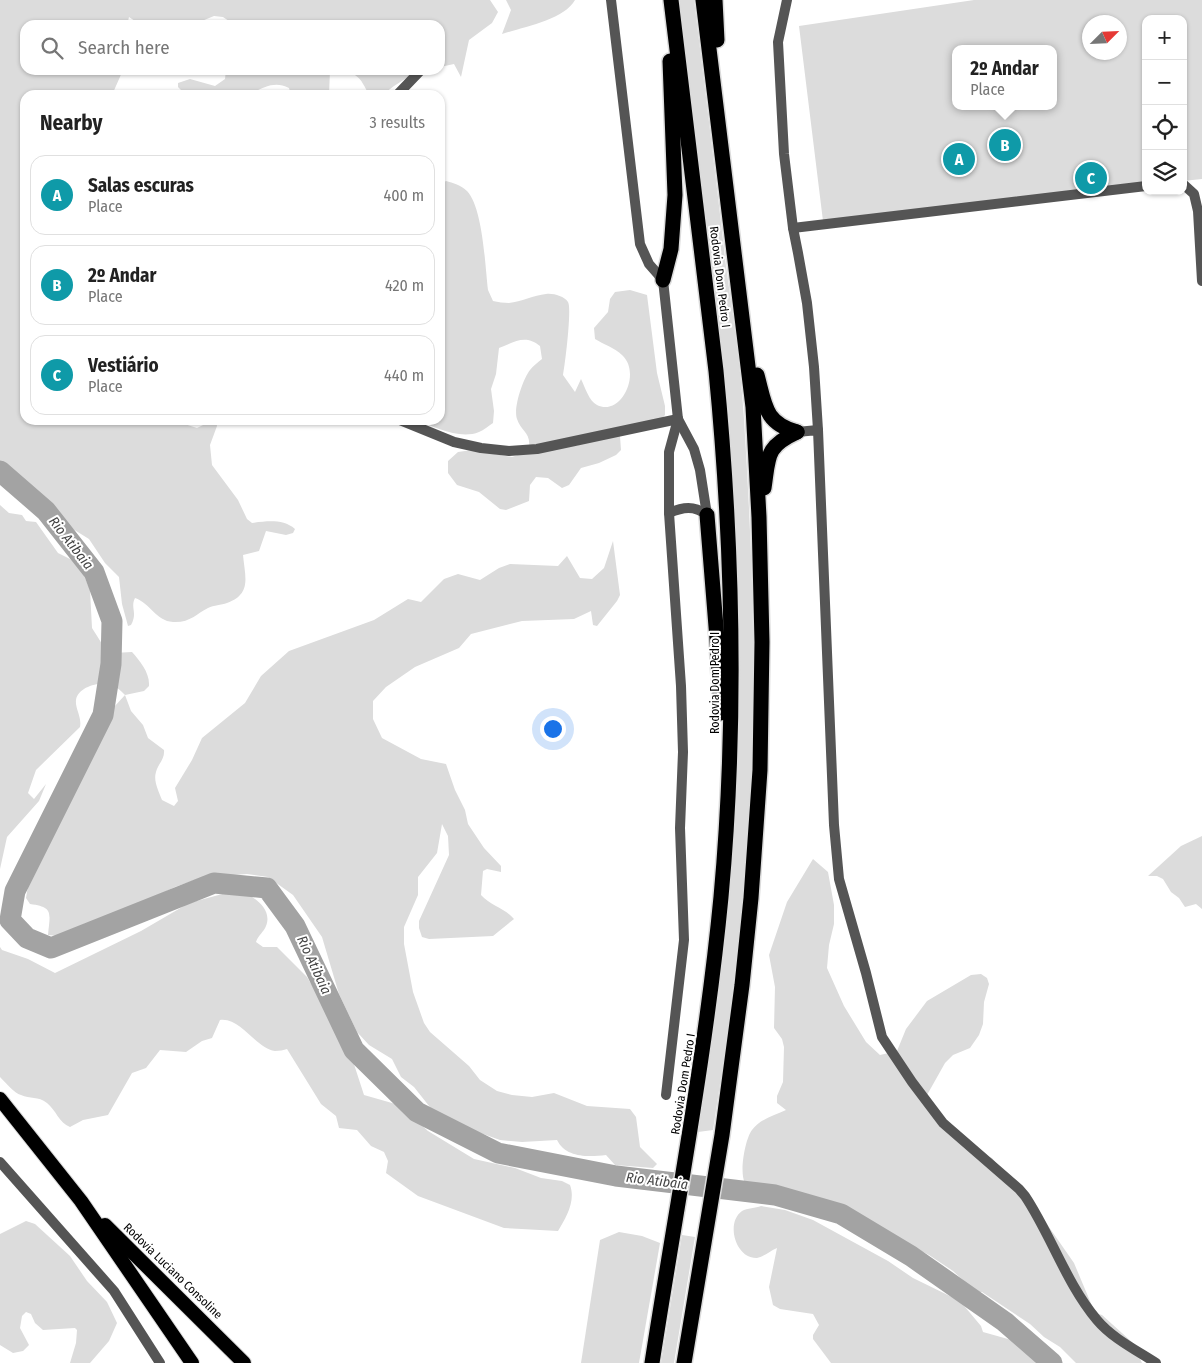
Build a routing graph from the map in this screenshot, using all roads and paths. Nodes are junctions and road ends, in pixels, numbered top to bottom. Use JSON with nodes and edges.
{"nodes":[{"id":1,"x":612,"y":0,"type":"edge"},
{"id":2,"x":667,"y":0,"type":"edge"},
{"id":3,"x":671,"y":0,"type":"edge"},
{"id":4,"x":702,"y":0,"type":"edge"},
{"id":5,"x":715,"y":0,"type":"edge"},
{"id":6,"x":787,"y":0,"type":"edge"},
{"id":7,"x":416,"y":75,"type":"edge"},
{"id":8,"x":402,"y":90,"type":"edge"},
{"id":9,"x":724,"y":164,"type":"junction"},
{"id":10,"x":1142,"y":186,"type":"edge"},
{"id":11,"x":1187,"y":188,"type":"edge"},
{"id":12,"x":792,"y":228,"type":"junction"},
{"id":13,"x":663,"y":280,"type":"junction"},
{"id":14,"x":1202,"y":281,"type":"edge"},
{"id":15,"x":742,"y":320,"type":"junction"},
{"id":16,"x":678,"y":419,"type":"junction"},
{"id":17,"x":412,"y":425,"type":"edge"},
{"id":18,"x":818,"y":430,"type":"junction"},
{"id":19,"x":797,"y":432,"type":"junction"},
{"id":20,"x":669,"y":513,"type":"junction"},
{"id":21,"x":707,"y":515,"type":"junction"},
{"id":22,"x":759,"y":517,"type":"junction"},
{"id":23,"x":726,"y":817,"type":"junction"},
{"id":24,"x":666,"y":1095,"type":"dead end"},
{"id":25,"x":0,"y":1099,"type":"edge"},
{"id":26,"x":0,"y":1162,"type":"edge"},
{"id":27,"x":81,"y":1201,"type":"junction"},
{"id":28,"x":686,"y":1358,"type":"edge"},
{"id":29,"x":160,"y":1363,"type":"edge"},
{"id":30,"x":192,"y":1363,"type":"edge"},
{"id":31,"x":244,"y":1363,"type":"edge"},
{"id":32,"x":652,"y":1363,"type":"edge"},
{"id":33,"x":1156,"y":1363,"type":"edge"}],
"edges":[{"from":1,"to":13,"type":"street"},
{"from":2,"to":13,"type":"highway"},
{"from":3,"to":23,"type":"highway","name":"Rodovia Dom Pedro I"},
{"from":4,"to":9,"type":"highway","name":"Rodovia Dom Pedro I"},
{"from":5,"to":9,"type":"highway"},
{"from":6,"to":12,"type":"street"},
{"from":7,"to":8,"type":"street"},
{"from":9,"to":15,"type":"highway","name":"Rodovia Dom Pedro I"},
{"from":10,"to":12,"type":"street"},
{"from":11,"to":14,"type":"street"},
{"from":12,"to":18,"type":"street"},
{"from":13,"to":16,"type":"street"},
{"from":15,"to":19,"type":"highway"},
{"from":15,"to":22,"type":"highway","name":"Rodovia Dom Pedro I"},
{"from":16,"to":17,"type":"street"},
{"from":16,"to":20,"type":"street"},
{"from":16,"to":21,"type":"street"},
{"from":18,"to":19,"type":"street"},
{"from":18,"to":33,"type":"street"},
{"from":19,"to":22,"type":"highway"},
{"from":20,"to":21,"type":"street"},
{"from":20,"to":24,"type":"street"},
{"from":21,"to":23,"type":"highway"},
{"from":22,"to":28,"type":"highway","name":"Rodovia Dom Pedro I"},
{"from":23,"to":32,"type":"highway","name":"Rodovia Dom Pedro I"},
{"from":25,"to":27,"type":"highway","name":"Rodovia Luciano Consoline"},
{"from":26,"to":29,"type":"street"},
{"from":27,"to":30,"type":"highway","name":"Rodovia Luciano Consoline"},
{"from":27,"to":31,"type":"highway","name":"Rodovia Luciano Consoline"}]}
